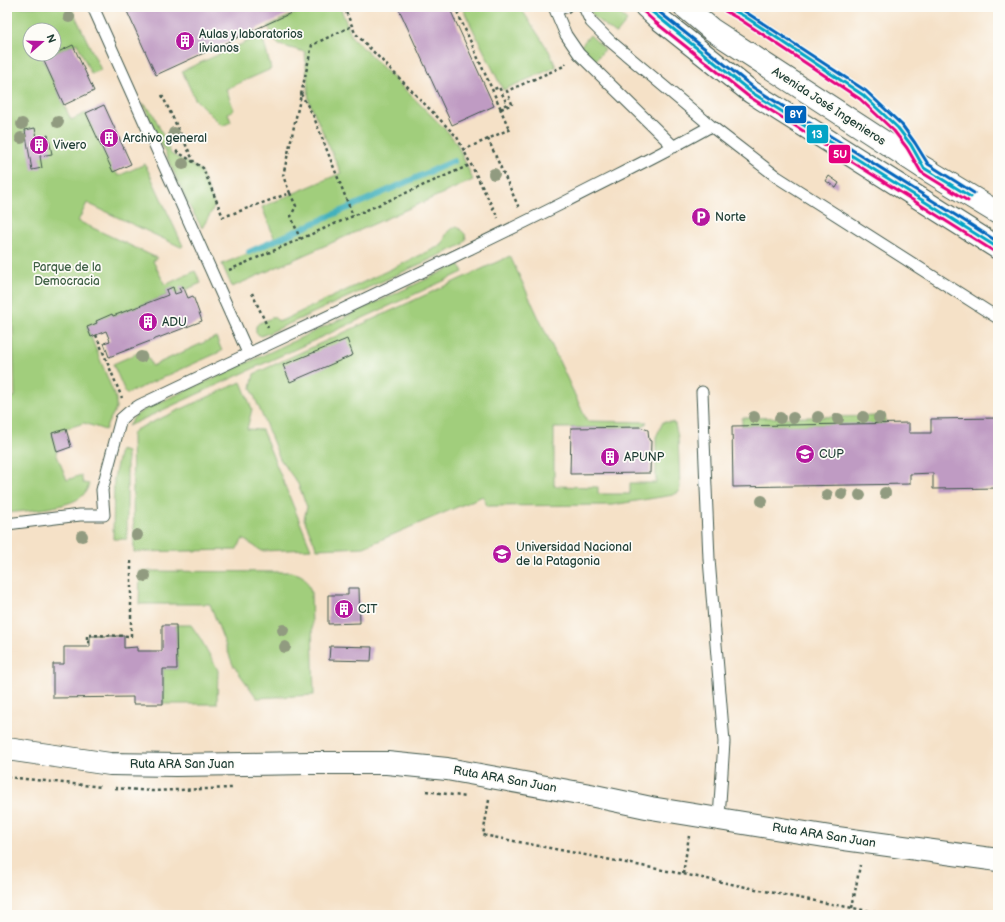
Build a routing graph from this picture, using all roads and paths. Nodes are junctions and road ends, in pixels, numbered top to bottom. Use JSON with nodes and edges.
{"nodes":[{"id":1,"x":93,"y":7,"type":"edge"},
{"id":2,"x":344,"y":7,"type":"edge"},
{"id":3,"x":455,"y":7,"type":"edge"},
{"id":4,"x":554,"y":7,"type":"edge"},
{"id":5,"x":557,"y":7,"type":"edge"},
{"id":6,"x":566,"y":7,"type":"edge"},
{"id":7,"x":584,"y":7,"type":"edge"},
{"id":8,"x":646,"y":7,"type":"edge"},
{"id":9,"x":684,"y":7,"type":"edge"},
{"id":10,"x":727,"y":7,"type":"edge"},
{"id":11,"x":352,"y":26,"type":"junction"},
{"id":12,"x":568,"y":60,"type":"dead end"},
{"id":13,"x":492,"y":90,"type":"junction"},
{"id":14,"x":301,"y":94,"type":"junction"},
{"id":15,"x":162,"y":95,"type":"dead end"},
{"id":16,"x":500,"y":108,"type":"junction"},
{"id":17,"x":711,"y":126,"type":"junction"},
{"id":18,"x":488,"y":138,"type":"junction"},
{"id":19,"x":171,"y":147,"type":"dead end"},
{"id":20,"x":674,"y":147,"type":"junction"},
{"id":21,"x":462,"y":150,"type":"junction"},
{"id":22,"x":194,"y":162,"type":"junction"},
{"id":23,"x":470,"y":165,"type":"junction"},
{"id":24,"x":924,"y":168,"type":"junction"},
{"id":25,"x":290,"y":192,"type":"junction"},
{"id":26,"x":522,"y":214,"type":"dead end"},
{"id":27,"x":998,"y":214,"type":"edge"},
{"id":28,"x":353,"y":216,"type":"junction"},
{"id":29,"x":501,"y":224,"type":"dead end"},
{"id":30,"x":300,"y":239,"type":"junction"},
{"id":31,"x":998,"y":248,"type":"edge"},
{"id":32,"x":227,"y":271,"type":"dead end"},
{"id":33,"x":252,"y":293,"type":"dead end"},
{"id":34,"x":998,"y":318,"type":"edge"},
{"id":35,"x":96,"y":336,"type":"dead end"},
{"id":36,"x":273,"y":341,"type":"junction"},
{"id":37,"x":248,"y":353,"type":"junction"},
{"id":38,"x":702,"y":392,"type":"dead end"},
{"id":39,"x":124,"y":402,"type":"dead end"},
{"id":40,"x":7,"y":524,"type":"edge"},
{"id":41,"x":131,"y":558,"type":"dead end"},
{"id":42,"x":90,"y":642,"type":"dead end"},
{"id":43,"x":7,"y":749,"type":"edge"},
{"id":44,"x":7,"y":776,"type":"edge"},
{"id":45,"x":234,"y":788,"type":"dead end"},
{"id":46,"x":422,"y":790,"type":"dead end"},
{"id":47,"x":474,"y":798,"type":"dead end"},
{"id":48,"x":481,"y":799,"type":"dead end"},
{"id":49,"x":489,"y":800,"type":"junction"},
{"id":50,"x":496,"y":801,"type":"dead end"},
{"id":51,"x":719,"y":818,"type":"junction"},
{"id":52,"x":682,"y":834,"type":"dead end"},
{"id":53,"x":998,"y":860,"type":"edge"},
{"id":54,"x":861,"y":865,"type":"dead end"},
{"id":55,"x":683,"y":874,"type":"junction"},
{"id":56,"x":852,"y":908,"type":"junction"},
{"id":57,"x":890,"y":915,"type":"edge"}],
"edges":[{"from":1,"to":37,"type":"lane"},
{"from":2,"to":11,"type":"path"},
{"from":3,"to":13,"type":"path"},
{"from":4,"to":20,"type":"lane"},
{"from":5,"to":6,"type":"lane"},
{"from":7,"to":17,"type":"lane"},
{"from":8,"to":31,"type":"street"},
{"from":9,"to":24,"type":"street","name":"Avenida José Ingenieros"},
{"from":10,"to":24,"type":"lane"},
{"from":11,"to":14,"type":"path"},
{"from":11,"to":21,"type":"path"},
{"from":12,"to":16,"type":"path"},
{"from":13,"to":16,"type":"path"},
{"from":13,"to":16,"type":"path"},
{"from":14,"to":25,"type":"path"},
{"from":14,"to":28,"type":"path"},
{"from":15,"to":22,"type":"path"},
{"from":16,"to":18,"type":"path"},
{"from":17,"to":20,"type":"lane"},
{"from":17,"to":34,"type":"lane"},
{"from":18,"to":21,"type":"path"},
{"from":18,"to":26,"type":"path"},
{"from":19,"to":22,"type":"path"},
{"from":20,"to":36,"type":"lane"},
{"from":21,"to":23,"type":"path"},
{"from":22,"to":25,"type":"path"},
{"from":23,"to":28,"type":"path"},
{"from":23,"to":29,"type":"path"},
{"from":24,"to":27,"type":"street","name":"Avenida José Ingenieros"},
{"from":25,"to":30,"type":"path"},
{"from":28,"to":30,"type":"path"},
{"from":30,"to":32,"type":"path"},
{"from":33,"to":36,"type":"path"},
{"from":35,"to":39,"type":"path"},
{"from":36,"to":37,"type":"lane"},
{"from":37,"to":40,"type":"lane"},
{"from":38,"to":51,"type":"lane"},
{"from":41,"to":42,"type":"path"},
{"from":43,"to":51,"type":"street","name":"Ruta ARA San Juan"},
{"from":44,"to":45,"type":"path"},
{"from":46,"to":47,"type":"path"},
{"from":48,"to":49,"type":"path"},
{"from":49,"to":50,"type":"path"},
{"from":49,"to":55,"type":"path"},
{"from":51,"to":53,"type":"street","name":"Ruta ARA San Juan"},
{"from":52,"to":55,"type":"path"},
{"from":54,"to":56,"type":"path"},
{"from":55,"to":56,"type":"path"},
{"from":56,"to":57,"type":"path"}]}
